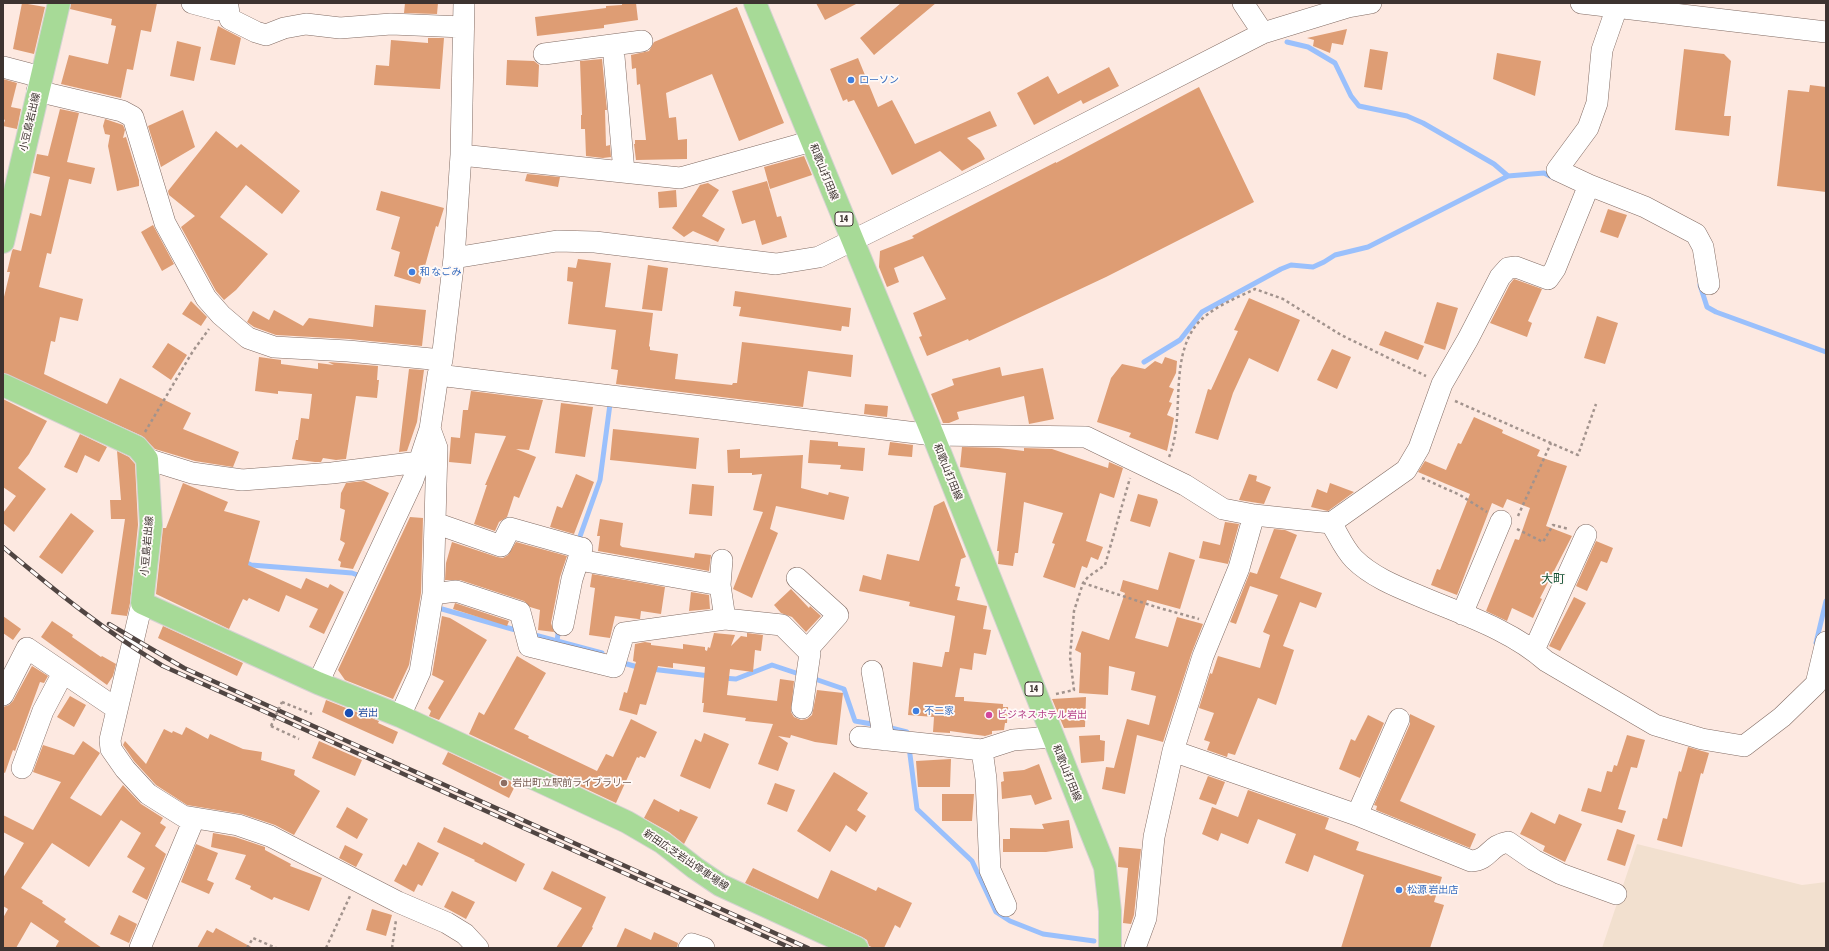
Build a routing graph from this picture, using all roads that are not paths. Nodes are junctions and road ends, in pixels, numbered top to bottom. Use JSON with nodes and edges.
{"nodes":[{"id":1,"x":59,"y":3,"type":"edge"},
{"id":2,"x":192,"y":3,"type":"edge"},
{"id":3,"x":464,"y":3,"type":"edge"},
{"id":4,"x":755,"y":3,"type":"edge"},
{"id":5,"x":1243,"y":3,"type":"edge"},
{"id":6,"x":1371,"y":3,"type":"edge"},
{"id":7,"x":1581,"y":3,"type":"edge"},
{"id":8,"x":229,"y":5,"type":"edge"},
{"id":9,"x":1617,"y":7,"type":"junction"},
{"id":10,"x":463,"y":27,"type":"junction"},
{"id":11,"x":1826,"y":32,"type":"edge"},
{"id":12,"x":1263,"y":34,"type":"junction"},
{"id":13,"x":642,"y":41,"type":"dead end"},
{"id":14,"x":614,"y":45,"type":"junction"},
{"id":15,"x":544,"y":54,"type":"dead end"},
{"id":16,"x":3,"y":67,"type":"edge"},
{"id":17,"x":39,"y":84,"type":"junction"},
{"id":18,"x":812,"y":142,"type":"junction"},
{"id":19,"x":461,"y":156,"type":"junction"},
{"id":20,"x":624,"y":172,"type":"junction"},
{"id":21,"x":1589,"y":185,"type":"junction"},
{"id":22,"x":7,"y":200,"type":"edge"},
{"id":23,"x":853,"y":241,"type":"junction"},
{"id":24,"x":3,"y":242,"type":"edge"},
{"id":25,"x":454,"y":258,"type":"junction"},
{"id":26,"x":1709,"y":284,"type":"dead end"},
{"id":27,"x":440,"y":368,"type":"junction"},
{"id":28,"x":3,"y":385,"type":"edge"},
{"id":29,"x":430,"y":429,"type":"junction"},
{"id":30,"x":933,"y":435,"type":"junction"},
{"id":31,"x":142,"y":453,"type":"junction"},
{"id":32,"x":419,"y":462,"type":"junction"},
{"id":33,"x":1254,"y":515,"type":"junction"},
{"id":34,"x":1508,"y":521,"type":"road end"},
{"id":35,"x":1331,"y":522,"type":"junction"},
{"id":36,"x":435,"y":523,"type":"junction"},
{"id":37,"x":1586,"y":535,"type":"dead end"},
{"id":38,"x":581,"y":549,"type":"junction"},
{"id":39,"x":722,"y":560,"type":"dead end"},
{"id":40,"x":797,"y":578,"type":"dead end"},
{"id":41,"x":720,"y":584,"type":"junction"},
{"id":42,"x":433,"y":594,"type":"junction"},
{"id":43,"x":142,"y":603,"type":"junction"},
{"id":44,"x":1462,"y":614,"type":"junction"},
{"id":45,"x":725,"y":619,"type":"junction"},
{"id":46,"x":563,"y":625,"type":"dead end"},
{"id":47,"x":1826,"y":642,"type":"edge"},
{"id":48,"x":807,"y":650,"type":"junction"},
{"id":49,"x":1534,"y":650,"type":"junction"},
{"id":50,"x":872,"y":671,"type":"dead end"},
{"id":51,"x":63,"y":673,"type":"junction"},
{"id":52,"x":318,"y":683,"type":"junction"},
{"id":53,"x":3,"y":695,"type":"edge"},
{"id":54,"x":802,"y":708,"type":"dead end"},
{"id":55,"x":117,"y":710,"type":"junction"},
{"id":56,"x":400,"y":716,"type":"junction"},
{"id":57,"x":1399,"y":720,"type":"dead end"},
{"id":58,"x":860,"y":737,"type":"dead end"},
{"id":59,"x":1053,"y":737,"type":"junction"},
{"id":60,"x":884,"y":740,"type":"junction"},
{"id":61,"x":982,"y":750,"type":"junction"},
{"id":62,"x":1172,"y":751,"type":"junction"},
{"id":63,"x":22,"y":768,"type":"dead end"},
{"id":64,"x":1357,"y":815,"type":"junction"},
{"id":65,"x":194,"y":819,"type":"junction"},
{"id":66,"x":1616,"y":894,"type":"dead end"},
{"id":67,"x":1006,"y":906,"type":"dead end"},
{"id":68,"x":140,"y":948,"type":"edge"},
{"id":69,"x":478,"y":948,"type":"edge"},
{"id":70,"x":689,"y":948,"type":"edge"},
{"id":71,"x":704,"y":948,"type":"edge"},
{"id":72,"x":857,"y":948,"type":"edge"},
{"id":73,"x":1110,"y":948,"type":"edge"},
{"id":74,"x":1135,"y":948,"type":"edge"}],
"edges":[{"from":1,"to":17,"type":"main road","name":"小豆島岩出線"},
{"from":2,"to":8,"type":"street"},
{"from":3,"to":10,"type":"street"},
{"from":4,"to":18,"type":"main road","name":"和歌山打田線","number":"14"},
{"from":5,"to":12,"type":"street"},
{"from":6,"to":12,"type":"street"},
{"from":7,"to":9,"type":"street"},
{"from":8,"to":10,"type":"street"},
{"from":9,"to":11,"type":"street"},
{"from":9,"to":21,"type":"street"},
{"from":10,"to":19,"type":"street"},
{"from":12,"to":23,"type":"street"},
{"from":13,"to":14,"type":"street"},
{"from":14,"to":15,"type":"street"},
{"from":14,"to":20,"type":"street"},
{"from":16,"to":17,"type":"street"},
{"from":17,"to":22,"type":"main road","name":"小豆島岩出線"},
{"from":17,"to":27,"type":"street"},
{"from":18,"to":20,"type":"street"},
{"from":18,"to":23,"type":"main road","name":"和歌山打田線","number":"14"},
{"from":19,"to":20,"type":"street"},
{"from":19,"to":25,"type":"street"},
{"from":21,"to":26,"type":"street"},
{"from":21,"to":35,"type":"street"},
{"from":22,"to":24,"type":"main road","name":"小豆島岩出線"},
{"from":23,"to":25,"type":"street"},
{"from":23,"to":30,"type":"main road","name":"和歌山打田線","number":"14"},
{"from":25,"to":27,"type":"street"},
{"from":27,"to":29,"type":"street"},
{"from":27,"to":30,"type":"street"},
{"from":28,"to":31,"type":"main road"},
{"from":29,"to":32,"type":"street"},
{"from":29,"to":36,"type":"street"},
{"from":30,"to":33,"type":"street"},
{"from":30,"to":59,"type":"main road","name":"和歌山打田線","number":"14"},
{"from":31,"to":32,"type":"street"},
{"from":31,"to":43,"type":"main road","name":"小豆島岩出線"},
{"from":32,"to":52,"type":"street"},
{"from":33,"to":35,"type":"street"},
{"from":33,"to":62,"type":"street"},
{"from":34,"to":44,"type":"street"},
{"from":35,"to":44,"type":"street"},
{"from":36,"to":38,"type":"street"},
{"from":36,"to":42,"type":"street"},
{"from":37,"to":49,"type":"street"},
{"from":38,"to":41,"type":"street"},
{"from":38,"to":46,"type":"street"},
{"from":39,"to":41,"type":"street"},
{"from":40,"to":48,"type":"street"},
{"from":41,"to":45,"type":"street"},
{"from":42,"to":45,"type":"street"},
{"from":42,"to":56,"type":"street"},
{"from":43,"to":52,"type":"main road"},
{"from":43,"to":55,"type":"street"},
{"from":44,"to":49,"type":"street"},
{"from":45,"to":48,"type":"street"},
{"from":47,"to":49,"type":"street"},
{"from":48,"to":54,"type":"street"},
{"from":50,"to":60,"type":"street"},
{"from":51,"to":53,"type":"street"},
{"from":51,"to":55,"type":"street"},
{"from":51,"to":63,"type":"street"},
{"from":52,"to":56,"type":"main road","name":"新田広芝岩出停車場線"},
{"from":55,"to":65,"type":"street"},
{"from":56,"to":72,"type":"main road","name":"新田広芝岩出停車場線"},
{"from":57,"to":64,"type":"street"},
{"from":58,"to":60,"type":"street"},
{"from":59,"to":61,"type":"street"},
{"from":59,"to":73,"type":"main road","name":"和歌山打田線","number":"14"},
{"from":60,"to":61,"type":"street"},
{"from":61,"to":67,"type":"street"},
{"from":62,"to":64,"type":"street"},
{"from":62,"to":74,"type":"street"},
{"from":64,"to":66,"type":"street"},
{"from":65,"to":68,"type":"street"},
{"from":65,"to":69,"type":"street"},
{"from":70,"to":71,"type":"street"}]}
